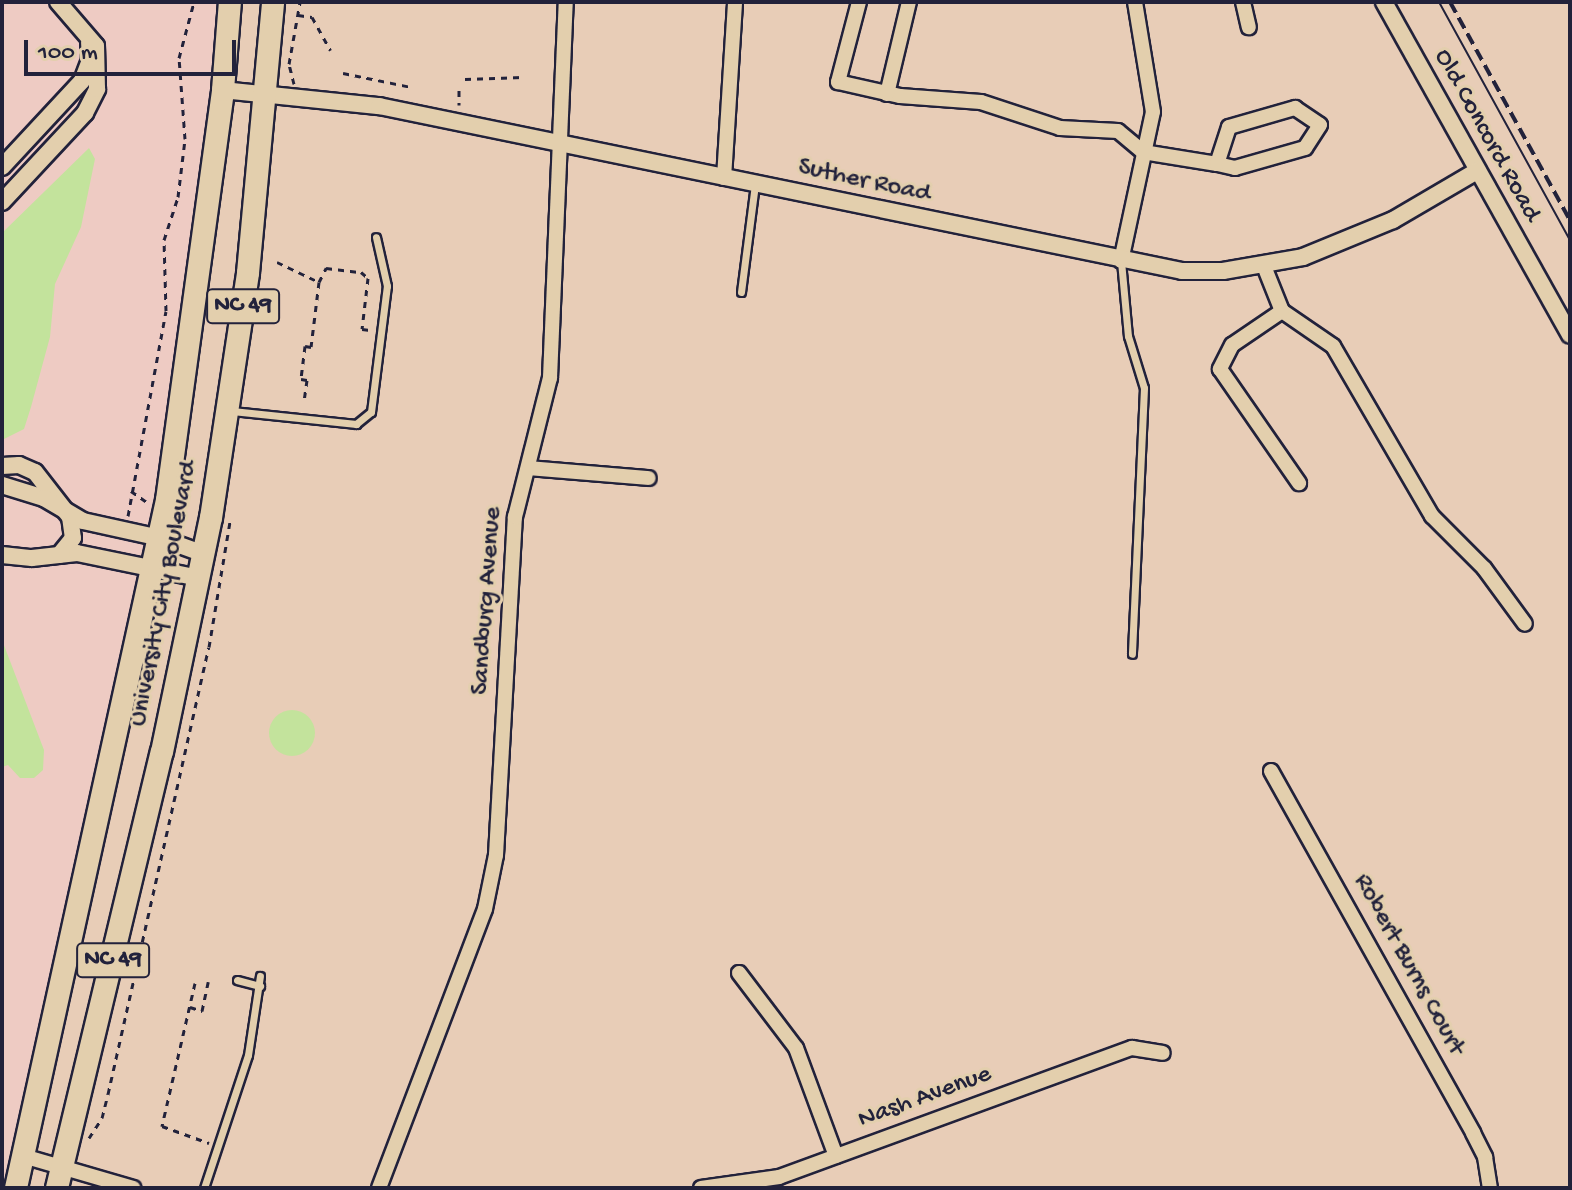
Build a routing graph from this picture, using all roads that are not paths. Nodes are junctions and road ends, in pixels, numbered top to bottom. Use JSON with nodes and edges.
{"nodes":[{"id":1,"x":58,"y":2,"type":"edge"},
{"id":2,"x":230,"y":2,"type":"edge"},
{"id":3,"x":273,"y":2,"type":"edge"},
{"id":4,"x":566,"y":2,"type":"edge"},
{"id":5,"x":735,"y":2,"type":"edge"},
{"id":6,"x":859,"y":2,"type":"edge"},
{"id":7,"x":909,"y":2,"type":"edge"},
{"id":8,"x":1135,"y":2,"type":"edge"},
{"id":9,"x":1243,"y":2,"type":"edge"},
{"id":10,"x":1384,"y":2,"type":"edge"},
{"id":11,"x":1249,"y":27,"type":"dead end"},
{"id":12,"x":87,"y":32,"type":"junction"},
{"id":13,"x":223,"y":90,"type":"junction"},
{"id":14,"x":265,"y":93,"type":"junction"},
{"id":15,"x":887,"y":94,"type":"junction"},
{"id":16,"x":26,"y":142,"type":"junction"},
{"id":17,"x":560,"y":146,"type":"junction"},
{"id":18,"x":1143,"y":152,"type":"junction"},
{"id":19,"x":43,"y":159,"type":"junction"},
{"id":20,"x":1217,"y":164,"type":"junction"},
{"id":21,"x":2,"y":167,"type":"edge"},
{"id":22,"x":1477,"y":171,"type":"junction"},
{"id":23,"x":724,"y":178,"type":"junction"},
{"id":24,"x":755,"y":184,"type":"junction"},
{"id":25,"x":2,"y":202,"type":"edge"},
{"id":26,"x":376,"y":237,"type":"dead end"},
{"id":27,"x":1121,"y":261,"type":"junction"},
{"id":28,"x":1264,"y":266,"type":"junction"},
{"id":29,"x":741,"y":292,"type":"dead end"},
{"id":30,"x":1282,"y":311,"type":"junction"},
{"id":31,"x":1570,"y":335,"type":"edge"},
{"id":32,"x":229,"y":411,"type":"junction"},
{"id":33,"x":2,"y":466,"type":"edge"},
{"id":34,"x":529,"y":468,"type":"junction"},
{"id":35,"x":649,"y":478,"type":"dead end"},
{"id":36,"x":1299,"y":483,"type":"dead end"},
{"id":37,"x":2,"y":485,"type":"edge"},
{"id":38,"x":66,"y":512,"type":"junction"},
{"id":39,"x":160,"y":538,"type":"junction"},
{"id":40,"x":204,"y":554,"type":"junction"},
{"id":41,"x":2,"y":555,"type":"edge"},
{"id":42,"x":59,"y":555,"type":"junction"},
{"id":43,"x":153,"y":569,"type":"junction"},
{"id":44,"x":199,"y":578,"type":"junction"},
{"id":45,"x":1525,"y":624,"type":"dead end"},
{"id":46,"x":1132,"y":654,"type":"dead end"},
{"id":47,"x":1271,"y":771,"type":"dead end"},
{"id":48,"x":739,"y":973,"type":"dead end"},
{"id":49,"x":260,"y":976,"type":"dead end"},
{"id":50,"x":237,"y":980,"type":"dead end"},
{"id":51,"x":260,"y":986,"type":"junction"},
{"id":52,"x":1163,"y":1053,"type":"dead end"},
{"id":53,"x":23,"y":1156,"type":"junction"},
{"id":54,"x":836,"y":1156,"type":"junction"},
{"id":55,"x":60,"y":1178,"type":"edge"},
{"id":56,"x":16,"y":1188,"type":"edge"},
{"id":57,"x":133,"y":1188,"type":"edge"},
{"id":58,"x":204,"y":1188,"type":"edge"},
{"id":59,"x":379,"y":1188,"type":"edge"},
{"id":60,"x":701,"y":1188,"type":"edge"},
{"id":61,"x":1490,"y":1188,"type":"edge"}],
"edges":[{"from":1,"to":12,"type":"street"},
{"from":2,"to":13,"type":"main road","name":"University City Boulevard","number":"NC 49"},
{"from":3,"to":14,"type":"main road","name":"University City Boulevard","number":"NC 49"},
{"from":4,"to":17,"type":"street","name":"Sandburg Avenue"},
{"from":5,"to":23,"type":"street"},
{"from":6,"to":15,"type":"street"},
{"from":7,"to":15,"type":"street"},
{"from":8,"to":18,"type":"street"},
{"from":9,"to":11,"type":"street"},
{"from":10,"to":22,"type":"street","name":"Old Concord Road"},
{"from":12,"to":16,"type":"street"},
{"from":12,"to":19,"type":"street"},
{"from":13,"to":14,"type":"street","name":"Suther Road"},
{"from":13,"to":39,"type":"main road","name":"University City Boulevard","number":"NC 49"},
{"from":14,"to":17,"type":"street","name":"Suther Road"},
{"from":14,"to":32,"type":"main road","name":"University City Boulevard","number":"NC 49"},
{"from":15,"to":18,"type":"street"},
{"from":16,"to":19,"type":"street"},
{"from":16,"to":21,"type":"street"},
{"from":17,"to":23,"type":"street","name":"Suther Road"},
{"from":17,"to":34,"type":"street","name":"Sandburg Avenue"},
{"from":18,"to":20,"type":"street"},
{"from":18,"to":27,"type":"street"},
{"from":19,"to":25,"type":"street"},
{"from":20,"to":20,"type":"street"},
{"from":22,"to":28,"type":"street","name":"Suther Road"},
{"from":22,"to":31,"type":"street","name":"Old Concord Road"},
{"from":23,"to":24,"type":"street","name":"Suther Road"},
{"from":24,"to":27,"type":"street","name":"Suther Road"},
{"from":24,"to":29,"type":"lane"},
{"from":26,"to":32,"type":"lane"},
{"from":27,"to":28,"type":"street","name":"Suther Road"},
{"from":27,"to":46,"type":"lane"},
{"from":28,"to":30,"type":"street"},
{"from":30,"to":36,"type":"street"},
{"from":30,"to":45,"type":"street"},
{"from":32,"to":40,"type":"main road","name":"University City Boulevard","number":"NC 49"},
{"from":33,"to":38,"type":"street"},
{"from":34,"to":35,"type":"street"},
{"from":34,"to":59,"type":"street","name":"Sandburg Avenue"},
{"from":37,"to":38,"type":"street"},
{"from":38,"to":39,"type":"street"},
{"from":38,"to":42,"type":"street"},
{"from":39,"to":40,"type":"street"},
{"from":39,"to":43,"type":"main road","name":"University City Boulevard","number":"NC 49"},
{"from":40,"to":44,"type":"main road","name":"University City Boulevard","number":"NC 49"},
{"from":41,"to":42,"type":"street"},
{"from":42,"to":43,"type":"street"},
{"from":43,"to":44,"type":"street"},
{"from":43,"to":53,"type":"main road","name":"University City Boulevard","number":"NC 49"},
{"from":44,"to":55,"type":"main road","name":"University City Boulevard","number":"NC 49"},
{"from":47,"to":61,"type":"street","name":"Robert Burns Court"},
{"from":48,"to":54,"type":"street"},
{"from":49,"to":51,"type":"lane"},
{"from":50,"to":51,"type":"lane"},
{"from":51,"to":58,"type":"lane"},
{"from":52,"to":54,"type":"street","name":"Nash Avenue"},
{"from":53,"to":55,"type":"street"},
{"from":53,"to":56,"type":"main road","name":"University City Boulevard","number":"NC 49"},
{"from":54,"to":60,"type":"street","name":"Nash Avenue"},
{"from":55,"to":57,"type":"street"}]}
